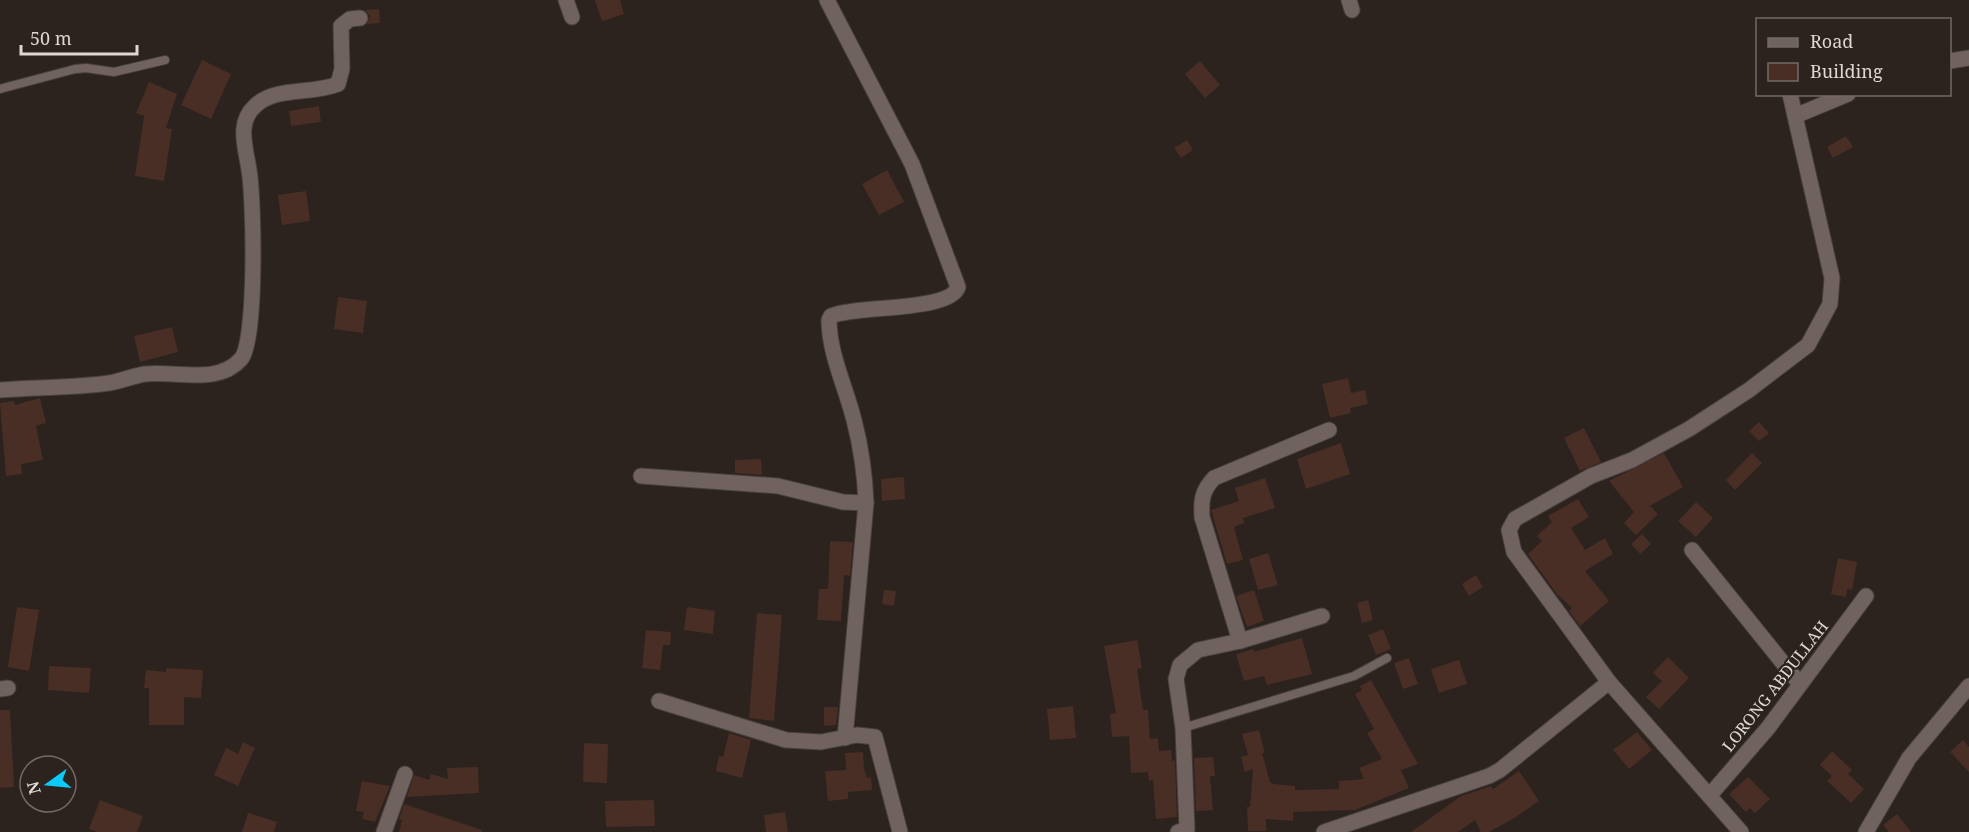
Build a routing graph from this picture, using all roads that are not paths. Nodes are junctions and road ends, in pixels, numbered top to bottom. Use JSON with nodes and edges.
{"nodes":[{"id":1,"x":566,"y":0,"type":"edge"},
{"id":2,"x":827,"y":0,"type":"edge"},
{"id":3,"x":572,"y":17,"type":"dead end"},
{"id":4,"x":360,"y":18,"type":"dead end"},
{"id":5,"x":1969,"y":57,"type":"edge"},
{"id":6,"x":165,"y":60,"type":"dead end"},
{"id":7,"x":1951,"y":61,"type":"edge"},
{"id":8,"x":0,"y":89,"type":"edge"},
{"id":9,"x":1790,"y":96,"type":"edge"},
{"id":10,"x":1843,"y":96,"type":"edge"},
{"id":11,"x":1795,"y":116,"type":"junction"},
{"id":12,"x":0,"y":390,"type":"edge"},
{"id":13,"x":1329,"y":430,"type":"dead end"},
{"id":14,"x":641,"y":476,"type":"dead end"},
{"id":15,"x":866,"y":503,"type":"junction"},
{"id":16,"x":1692,"y":550,"type":"dead end"},
{"id":17,"x":1866,"y":596,"type":"dead end"},
{"id":18,"x":1322,"y":616,"type":"dead end"},
{"id":19,"x":1240,"y":641,"type":"junction"},
{"id":20,"x":1387,"y":658,"type":"dead end"},
{"id":21,"x":1609,"y":682,"type":"junction"},
{"id":22,"x":1800,"y":684,"type":"junction"},
{"id":23,"x":1969,"y":686,"type":"edge"},
{"id":24,"x":659,"y":701,"type":"dead end"},
{"id":25,"x":1183,"y":728,"type":"junction"},
{"id":26,"x":845,"y":738,"type":"junction"},
{"id":27,"x":405,"y":774,"type":"dead end"},
{"id":28,"x":1710,"y":795,"type":"junction"},
{"id":29,"x":1189,"y":831,"type":"edge"},
{"id":30,"x":384,"y":832,"type":"edge"},
{"id":31,"x":900,"y":832,"type":"edge"},
{"id":32,"x":1324,"y":832,"type":"edge"},
{"id":33,"x":1741,"y":832,"type":"edge"},
{"id":34,"x":1866,"y":832,"type":"edge"}],
"edges":[{"from":1,"to":3,"type":"street"},
{"from":2,"to":15,"type":"street"},
{"from":4,"to":12,"type":"street"},
{"from":5,"to":7,"type":"street"},
{"from":6,"to":8,"type":"lane"},
{"from":9,"to":11,"type":"street"},
{"from":10,"to":11,"type":"street"},
{"from":11,"to":21,"type":"street"},
{"from":13,"to":19,"type":"street"},
{"from":14,"to":15,"type":"street"},
{"from":15,"to":26,"type":"street"},
{"from":16,"to":22,"type":"street"},
{"from":17,"to":22,"type":"street","name":"LORONG ABDULLAH"},
{"from":18,"to":19,"type":"street"},
{"from":19,"to":25,"type":"street"},
{"from":20,"to":25,"type":"lane"},
{"from":21,"to":28,"type":"street"},
{"from":21,"to":32,"type":"street"},
{"from":22,"to":28,"type":"street","name":"LORONG ABDULLAH"},
{"from":23,"to":34,"type":"street"},
{"from":24,"to":26,"type":"street"},
{"from":25,"to":29,"type":"street"},
{"from":26,"to":31,"type":"street"},
{"from":27,"to":30,"type":"street"},
{"from":28,"to":33,"type":"street"}]}
